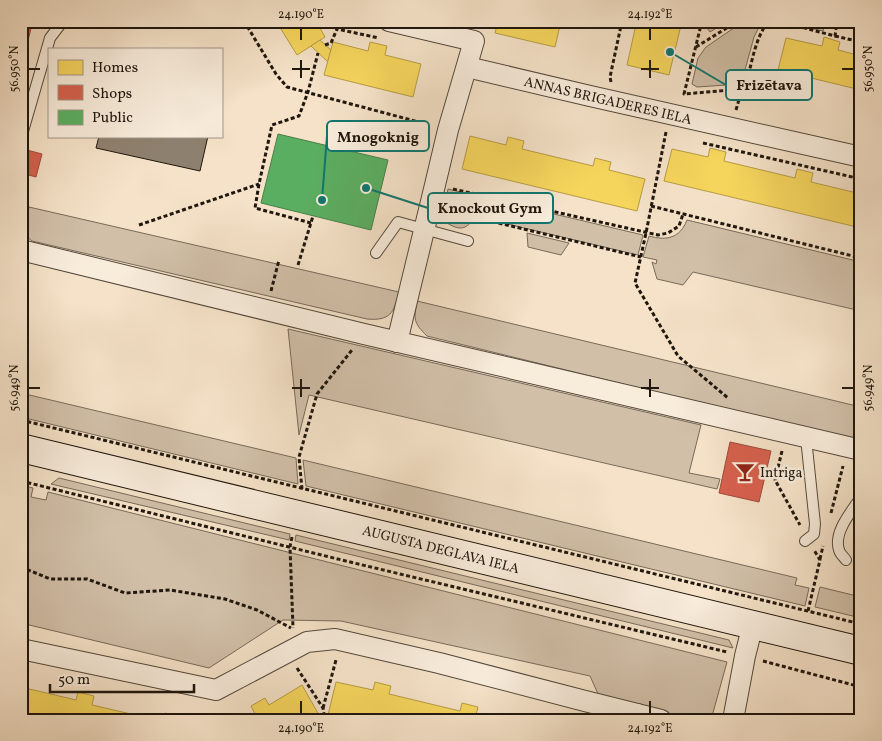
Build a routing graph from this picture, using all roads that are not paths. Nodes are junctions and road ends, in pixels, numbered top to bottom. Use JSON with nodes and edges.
{"nodes":[{"id":1,"x":63,"y":21,"type":"edge"},
{"id":2,"x":846,"y":21,"type":"edge"},
{"id":3,"x":861,"y":25,"type":"edge"},
{"id":4,"x":386,"y":30,"type":"edge"},
{"id":5,"x":467,"y":67,"type":"junction"},
{"id":6,"x":21,"y":138,"type":"edge"},
{"id":7,"x":861,"y":157,"type":"edge"},
{"id":8,"x":424,"y":230,"type":"junction"},
{"id":9,"x":468,"y":241,"type":"dead end"},
{"id":10,"x":21,"y":250,"type":"edge"},
{"id":11,"x":376,"y":253,"type":"dead end"},
{"id":12,"x":397,"y":342,"type":"junction"},
{"id":13,"x":806,"y":438,"type":"junction"},
{"id":14,"x":21,"y":448,"type":"edge"},
{"id":15,"x":854,"y":448,"type":"edge"},
{"id":16,"x":861,"y":497,"type":"edge"},
{"id":17,"x":806,"y":540,"type":"road end"},
{"id":18,"x":846,"y":560,"type":"dead end"},
{"id":19,"x":753,"y":624,"type":"junction"},
{"id":20,"x":21,"y":648,"type":"edge"},
{"id":21,"x":861,"y":651,"type":"edge"},
{"id":22,"x":640,"y":717,"type":"edge"},
{"id":23,"x":661,"y":720,"type":"edge"},
{"id":24,"x":733,"y":720,"type":"edge"}],
"edges":[{"from":1,"to":6,"type":"lane"},
{"from":2,"to":3,"type":"lane"},
{"from":4,"to":5,"type":"street"},
{"from":5,"to":7,"type":"street","name":"ANNAS BRIGADERES IELA"},
{"from":5,"to":8,"type":"street"},
{"from":8,"to":9,"type":"lane"},
{"from":8,"to":11,"type":"lane"},
{"from":8,"to":12,"type":"street"},
{"from":10,"to":12,"type":"street"},
{"from":12,"to":13,"type":"street"},
{"from":13,"to":15,"type":"street"},
{"from":13,"to":17,"type":"lane"},
{"from":14,"to":19,"type":"main road","name":"AUGUSTA DEGLAVA IELA"},
{"from":16,"to":18,"type":"lane"},
{"from":19,"to":21,"type":"main road","name":"AUGUSTA DEGLAVA IELA"},
{"from":19,"to":24,"type":"street"},
{"from":20,"to":22,"type":"street"},
{"from":22,"to":23,"type":"street"}]}
